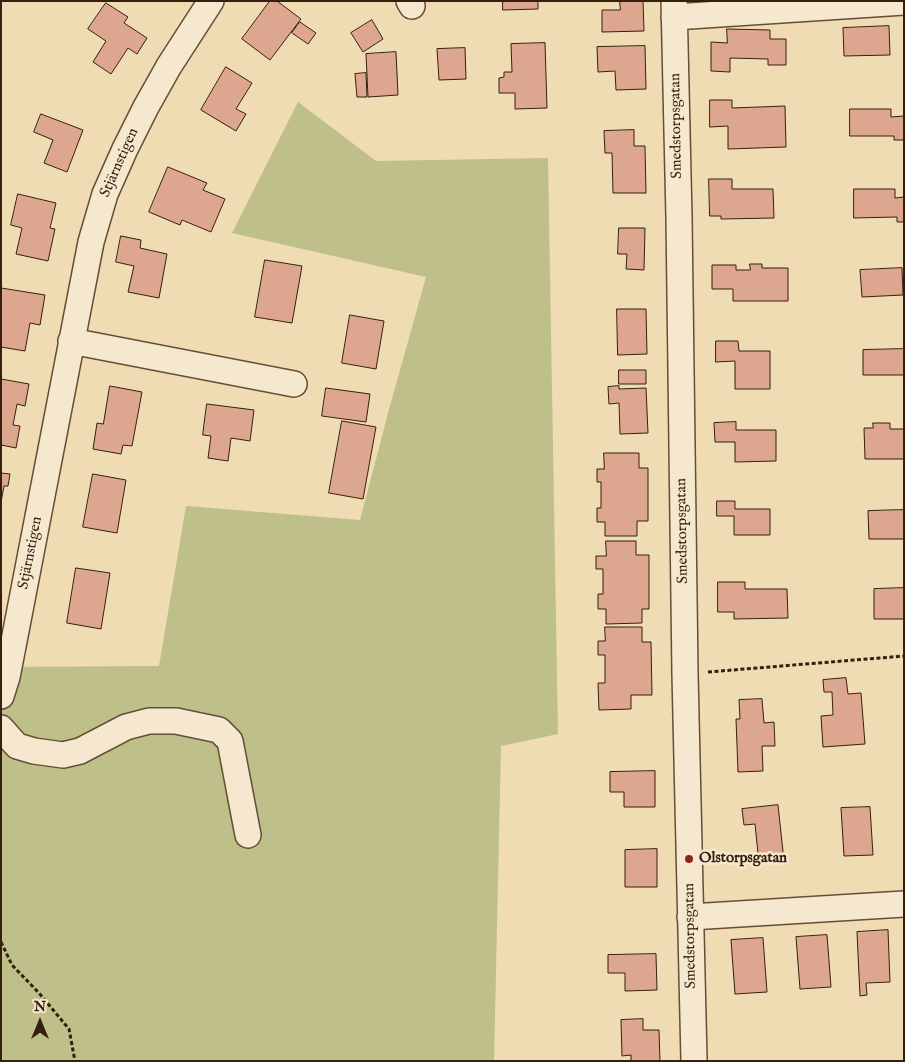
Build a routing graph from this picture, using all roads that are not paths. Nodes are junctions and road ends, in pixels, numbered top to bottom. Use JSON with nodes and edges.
{"nodes":[{"id":1,"x":211,"y":1,"type":"edge"},
{"id":2,"x":904,"y":2,"type":"edge"},
{"id":3,"x":674,"y":9,"type":"edge"},
{"id":4,"x":71,"y":341,"type":"junction"},
{"id":5,"x":294,"y":384,"type":"dead end"},
{"id":6,"x":4,"y":686,"type":"edge"},
{"id":7,"x":1,"y":728,"type":"edge"},
{"id":8,"x":248,"y":835,"type":"dead end"},
{"id":9,"x":904,"y":904,"type":"edge"},
{"id":10,"x":690,"y":917,"type":"junction"},
{"id":11,"x":694,"y":1061,"type":"edge"}],
"edges":[{"from":1,"to":4,"type":"street","name":"Stjärnstigen"},
{"from":2,"to":3,"type":"street"},
{"from":3,"to":10,"type":"street","name":"Smedstorpsgatan"},
{"from":4,"to":5,"type":"street"},
{"from":4,"to":6,"type":"street","name":"Stjärnstigen"},
{"from":7,"to":8,"type":"street"},
{"from":9,"to":10,"type":"street"},
{"from":10,"to":11,"type":"street","name":"Smedstorpsgatan"}]}
